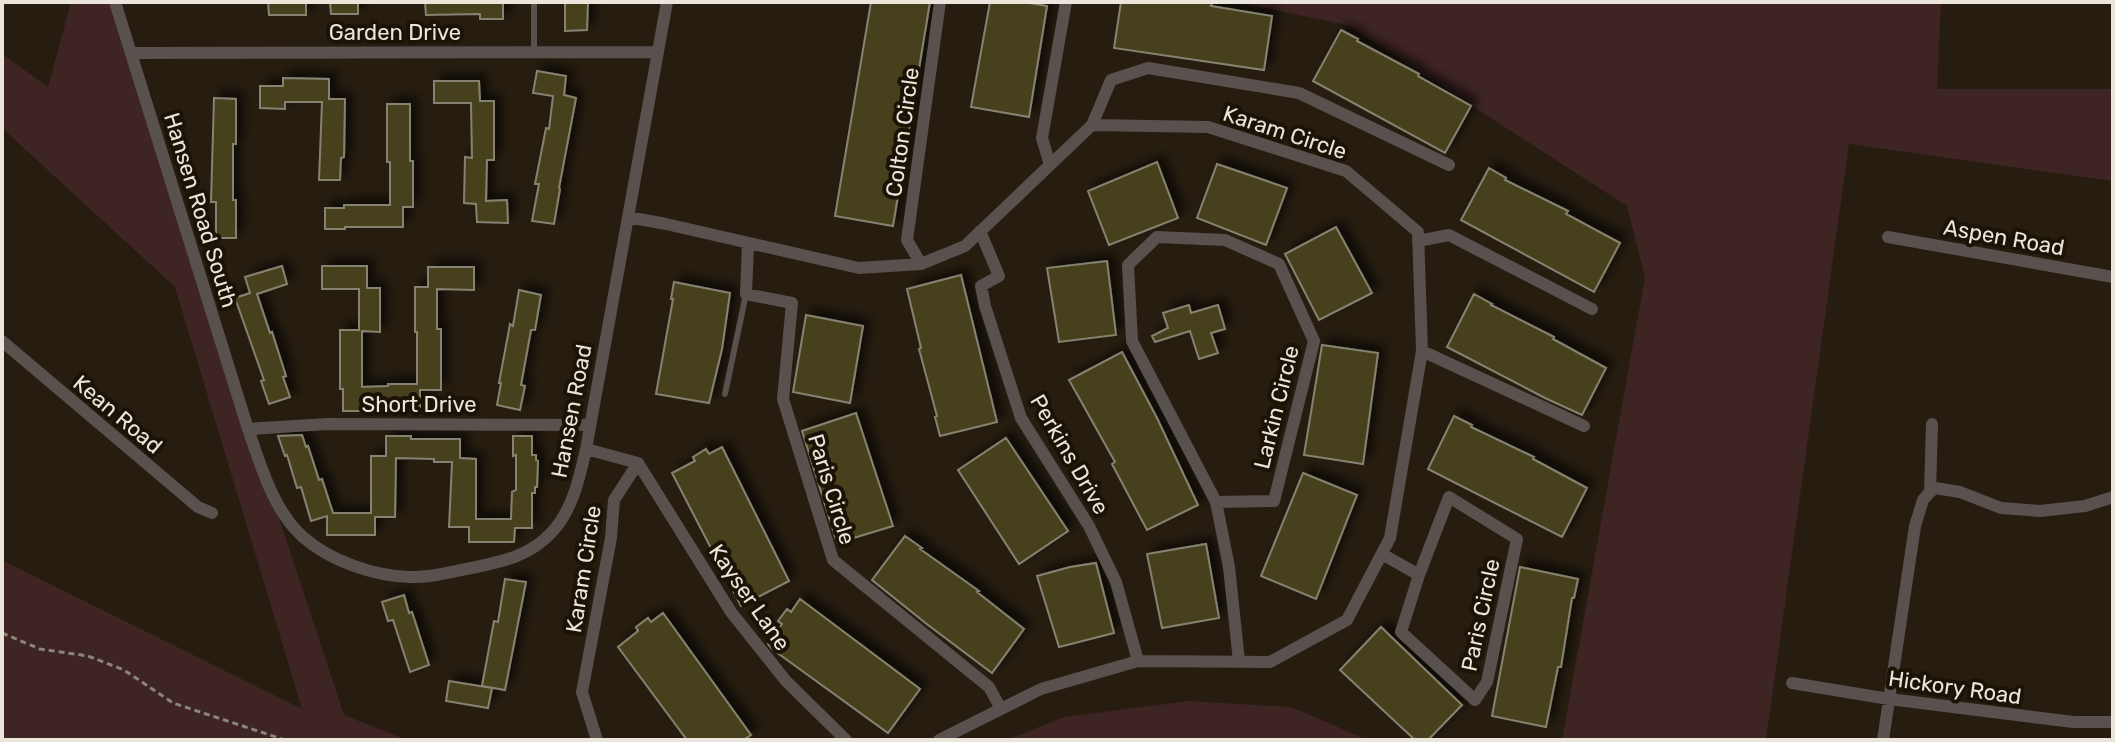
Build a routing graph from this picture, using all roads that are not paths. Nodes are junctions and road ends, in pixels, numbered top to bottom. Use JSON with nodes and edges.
{"nodes":[{"id":1,"x":115,"y":2,"type":"edge"},
{"id":2,"x":534,"y":2,"type":"edge"},
{"id":3,"x":667,"y":2,"type":"edge"},
{"id":4,"x":940,"y":2,"type":"edge"},
{"id":5,"x":1066,"y":2,"type":"edge"},
{"id":6,"x":534,"y":52,"type":"junction"},
{"id":7,"x":658,"y":52,"type":"junction"},
{"id":8,"x":131,"y":53,"type":"junction"},
{"id":9,"x":1092,"y":125,"type":"junction"},
{"id":10,"x":1050,"y":165,"type":"junction"},
{"id":11,"x":1449,"y":165,"type":"dead end"},
{"id":12,"x":628,"y":217,"type":"junction"},
{"id":13,"x":980,"y":231,"type":"junction"},
{"id":14,"x":1888,"y":237,"type":"dead end"},
{"id":15,"x":1418,"y":241,"type":"junction"},
{"id":16,"x":748,"y":243,"type":"junction"},
{"id":17,"x":921,"y":264,"type":"junction"},
{"id":18,"x":2113,"y":277,"type":"edge"},
{"id":19,"x":746,"y":294,"type":"junction"},
{"id":20,"x":1592,"y":309,"type":"dead end"},
{"id":21,"x":2,"y":341,"type":"edge"},
{"id":22,"x":1422,"y":351,"type":"junction"},
{"id":23,"x":725,"y":394,"type":"dead end"},
{"id":24,"x":1932,"y":424,"type":"dead end"},
{"id":25,"x":590,"y":425,"type":"junction"},
{"id":26,"x":1584,"y":426,"type":"dead end"},
{"id":27,"x":248,"y":429,"type":"junction"},
{"id":28,"x":586,"y":449,"type":"junction"},
{"id":29,"x":638,"y":463,"type":"junction"},
{"id":30,"x":1930,"y":492,"type":"junction"},
{"id":31,"x":2113,"y":497,"type":"edge"},
{"id":32,"x":1216,"y":502,"type":"junction"},
{"id":33,"x":212,"y":513,"type":"dead end"},
{"id":34,"x":1382,"y":554,"type":"junction"},
{"id":35,"x":1419,"y":575,"type":"junction"},
{"id":36,"x":1138,"y":661,"type":"junction"},
{"id":37,"x":1239,"y":661,"type":"junction"},
{"id":38,"x":1792,"y":683,"type":"dead end"},
{"id":39,"x":1889,"y":699,"type":"junction"},
{"id":40,"x":1001,"y":709,"type":"junction"},
{"id":41,"x":2113,"y":722,"type":"edge"},
{"id":42,"x":597,"y":740,"type":"edge"},
{"id":43,"x":846,"y":740,"type":"edge"},
{"id":44,"x":939,"y":740,"type":"edge"},
{"id":45,"x":1883,"y":740,"type":"edge"}],
"edges":[{"from":1,"to":8,"type":"street","name":"Hansen Road South"},
{"from":2,"to":6,"type":"lane"},
{"from":3,"to":7,"type":"street","name":"Hansen Road"},
{"from":4,"to":17,"type":"street","name":"Colton Circle"},
{"from":5,"to":10,"type":"street"},
{"from":6,"to":7,"type":"street","name":"Garden Drive"},
{"from":6,"to":8,"type":"street","name":"Garden Drive"},
{"from":7,"to":12,"type":"street","name":"Hansen Road"},
{"from":8,"to":27,"type":"street","name":"Hansen Road South"},
{"from":9,"to":10,"type":"street"},
{"from":9,"to":11,"type":"street"},
{"from":9,"to":15,"type":"street","name":"Karam Circle"},
{"from":10,"to":13,"type":"street"},
{"from":12,"to":16,"type":"street"},
{"from":12,"to":25,"type":"street","name":"Hansen Road"},
{"from":13,"to":17,"type":"street"},
{"from":13,"to":36,"type":"street","name":"Perkins Drive"},
{"from":14,"to":18,"type":"street","name":"Aspen Road"},
{"from":15,"to":20,"type":"street"},
{"from":15,"to":22,"type":"street"},
{"from":16,"to":17,"type":"street"},
{"from":16,"to":19,"type":"street"},
{"from":19,"to":23,"type":"lane"},
{"from":19,"to":40,"type":"street","name":"Paris Circle"},
{"from":21,"to":33,"type":"street","name":"Kean Road"},
{"from":22,"to":26,"type":"street"},
{"from":22,"to":34,"type":"street"},
{"from":24,"to":30,"type":"street"},
{"from":25,"to":27,"type":"street","name":"Short Drive"},
{"from":25,"to":28,"type":"street","name":"Hansen Road"},
{"from":27,"to":28,"type":"street","name":"Hansen Road"},
{"from":28,"to":29,"type":"street"},
{"from":29,"to":42,"type":"street","name":"Karam Circle"},
{"from":29,"to":43,"type":"street","name":"Kayser Lane"},
{"from":30,"to":31,"type":"street"},
{"from":30,"to":39,"type":"street"},
{"from":32,"to":32,"type":"street","name":"Larkin Circle"},
{"from":32,"to":37,"type":"street","name":"Larkin Circle"},
{"from":34,"to":35,"type":"street"},
{"from":34,"to":37,"type":"street"},
{"from":35,"to":35,"type":"street","name":"Paris Circle"},
{"from":36,"to":37,"type":"street"},
{"from":36,"to":40,"type":"street"},
{"from":38,"to":39,"type":"street","name":"Hickory Road"},
{"from":39,"to":41,"type":"street","name":"Hickory Road"},
{"from":39,"to":45,"type":"street"},
{"from":40,"to":44,"type":"street"}]}
